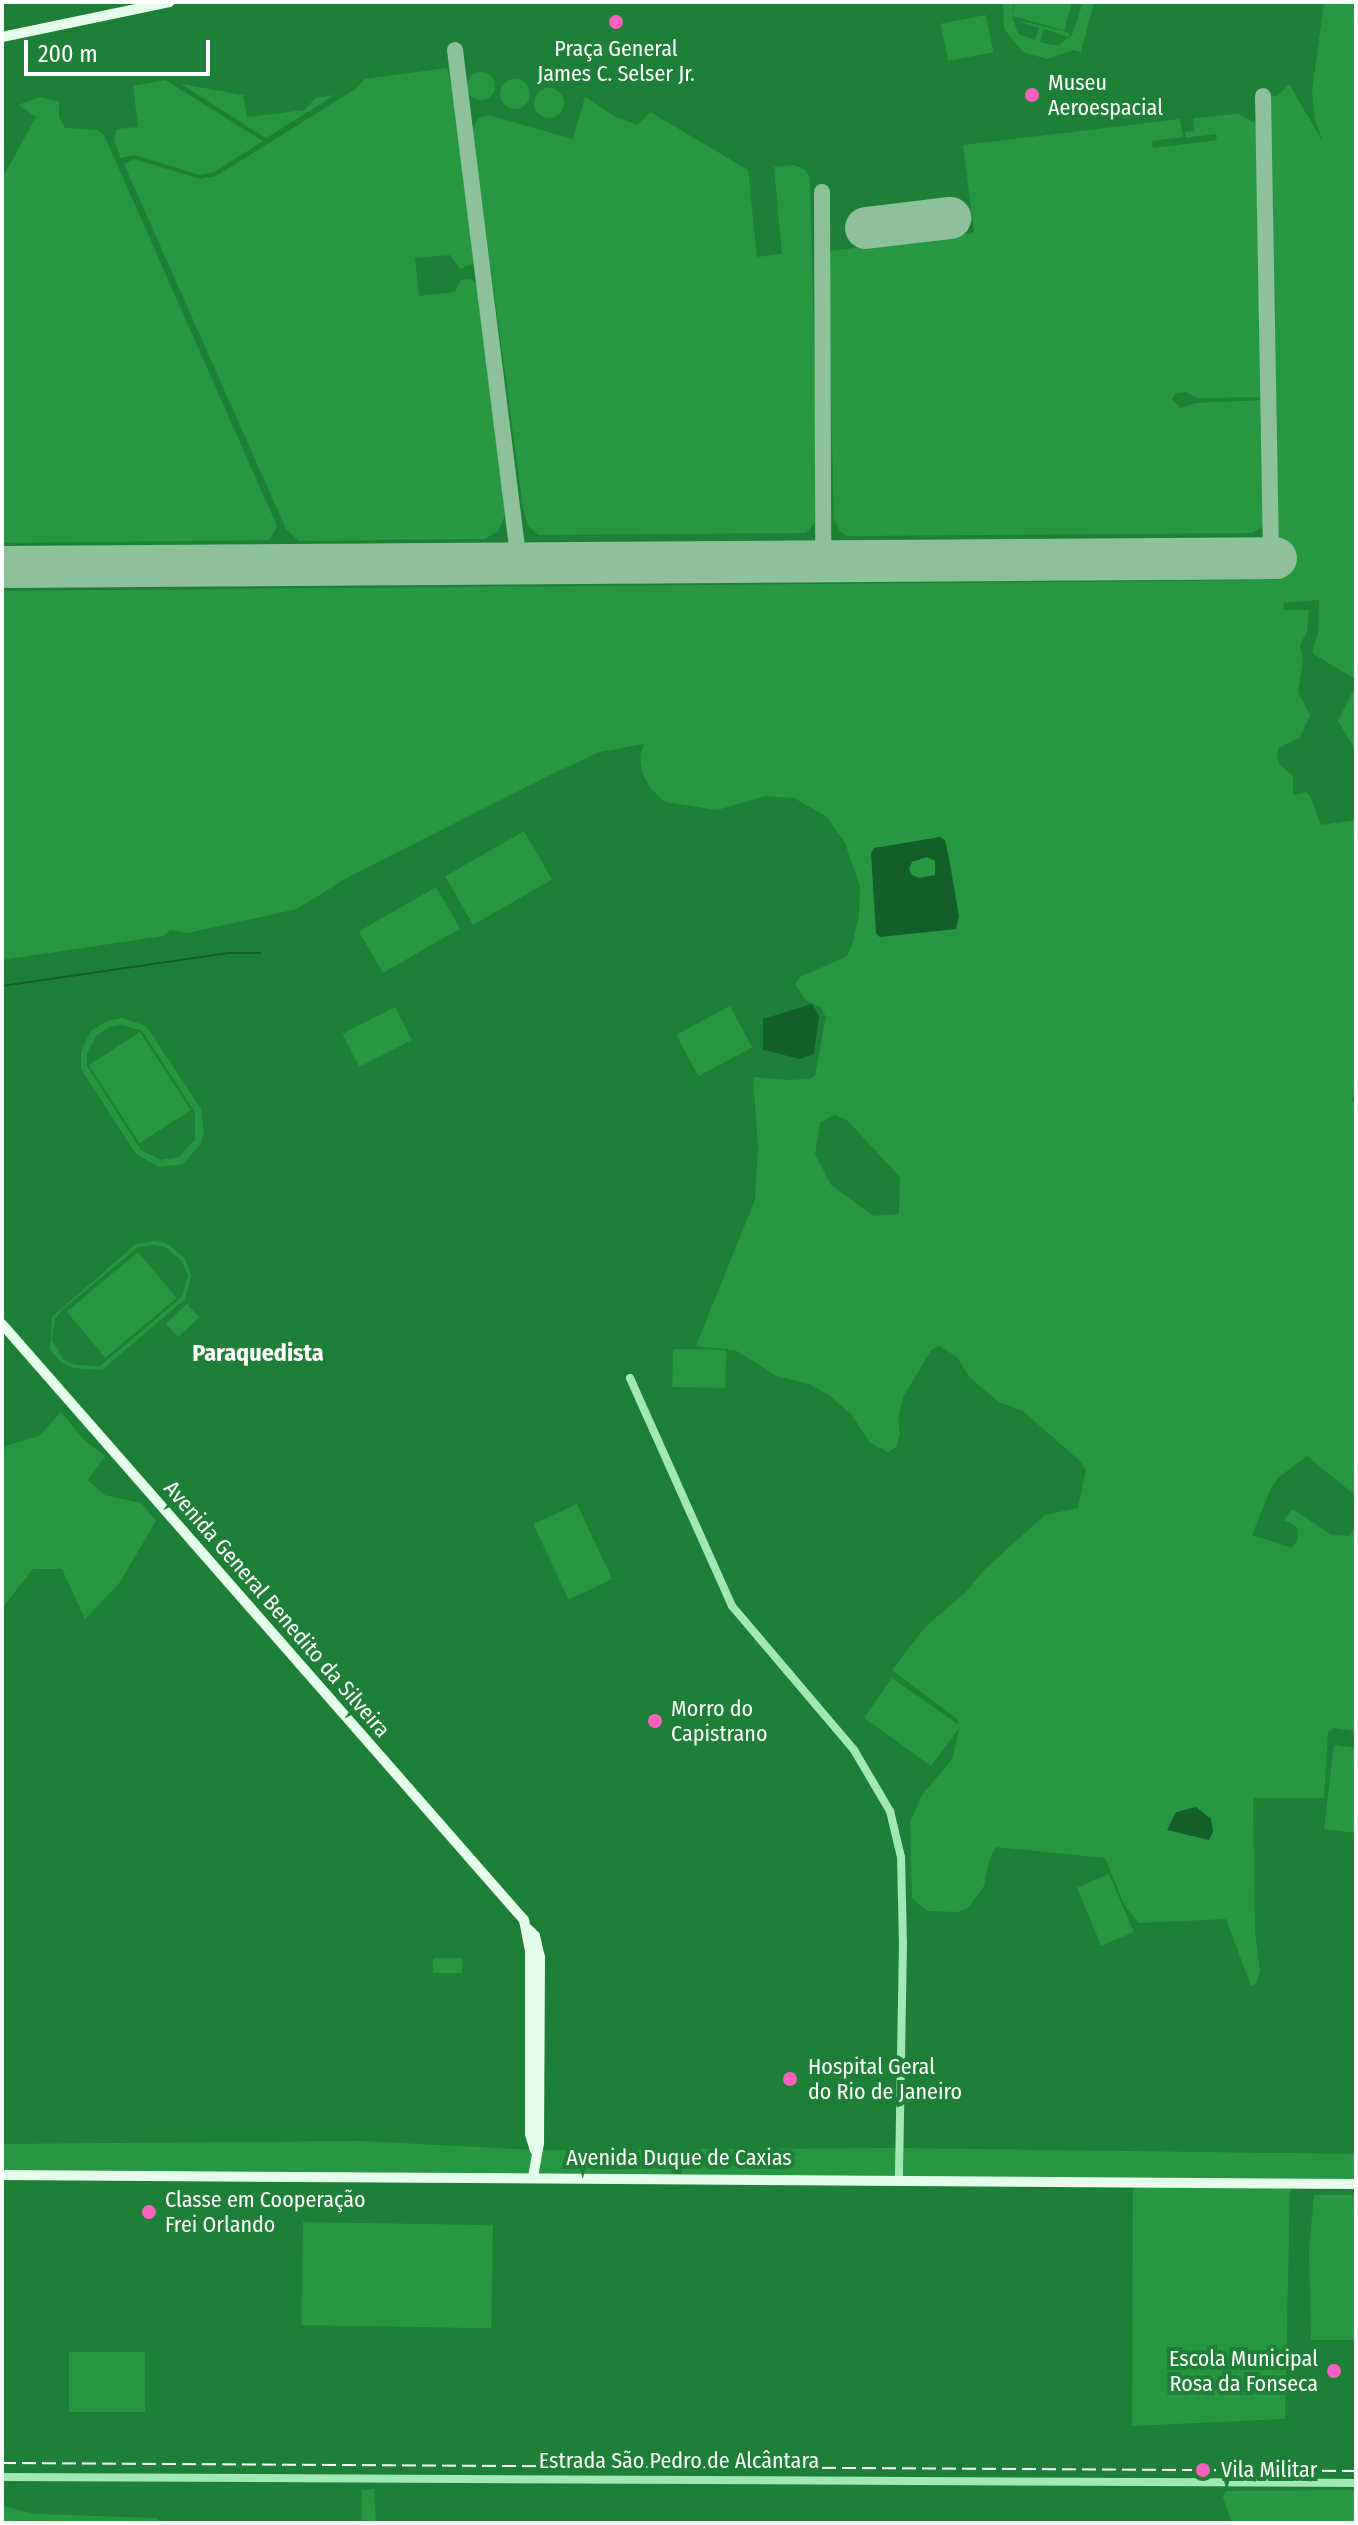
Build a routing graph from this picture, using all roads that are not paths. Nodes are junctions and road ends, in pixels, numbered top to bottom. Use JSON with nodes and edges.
{"nodes":[{"id":1,"x":169,"y":2,"type":"edge"},
{"id":2,"x":2,"y":37,"type":"edge"},
{"id":3,"x":2,"y":1324,"type":"edge"},
{"id":4,"x":630,"y":1378,"type":"dead end"},
{"id":5,"x":2,"y":2175,"type":"edge"},
{"id":6,"x":533,"y":2177,"type":"junction"},
{"id":7,"x":899,"y":2178,"type":"junction"},
{"id":8,"x":1356,"y":2184,"type":"edge"},
{"id":9,"x":2,"y":2477,"type":"edge"},
{"id":10,"x":1356,"y":2483,"type":"edge"}],
"edges":[{"from":1,"to":2,"type":"main road"},
{"from":3,"to":6,"type":"main road","name":"Avenida General Benedito da Silveira"},
{"from":4,"to":7,"type":"street"},
{"from":5,"to":6,"type":"main road","name":"Avenida Duque de Caxias"},
{"from":6,"to":7,"type":"main road","name":"Avenida Duque de Caxias"},
{"from":7,"to":8,"type":"main road","name":"Avenida Duque de Caxias"},
{"from":9,"to":10,"type":"street","name":"Estrada São Pedro de Alcântara"}]}
